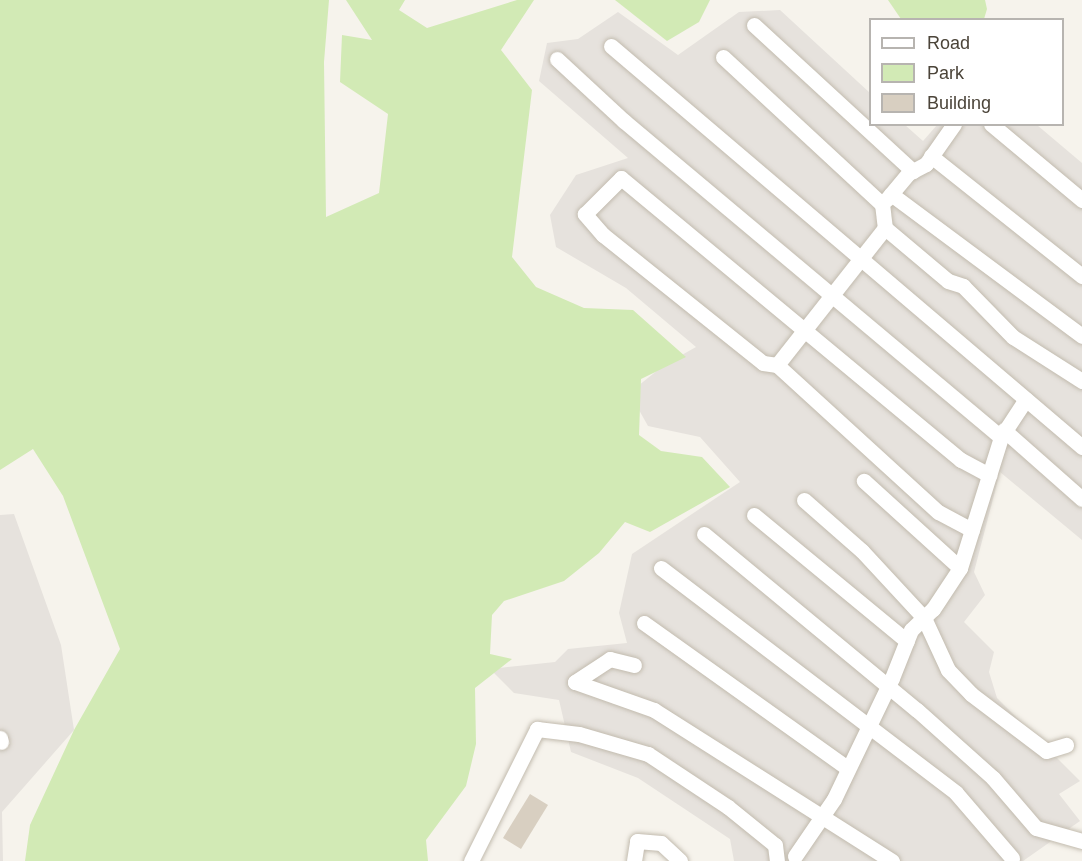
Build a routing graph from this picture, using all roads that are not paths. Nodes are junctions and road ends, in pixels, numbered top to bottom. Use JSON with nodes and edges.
{"nodes":[{"id":1,"x":754,"y":25,"type":"dead end"},
{"id":2,"x":611,"y":46,"type":"dead end"},
{"id":3,"x":723,"y":57,"type":"dead end"},
{"id":4,"x":557,"y":59,"type":"dead end"},
{"id":5,"x":953,"y":126,"type":"edge"},
{"id":6,"x":992,"y":126,"type":"edge"},
{"id":7,"x":931,"y":156,"type":"junction"},
{"id":8,"x":913,"y":171,"type":"junction"},
{"id":9,"x":886,"y":199,"type":"junction"},
{"id":10,"x":1082,"y":200,"type":"edge"},
{"id":11,"x":885,"y":228,"type":"junction"},
{"id":12,"x":862,"y":259,"type":"junction"},
{"id":13,"x":1082,"y":276,"type":"edge"},
{"id":14,"x":833,"y":296,"type":"junction"},
{"id":15,"x":806,"y":330,"type":"junction"},
{"id":16,"x":1082,"y":336,"type":"edge"},
{"id":17,"x":777,"y":365,"type":"junction"},
{"id":18,"x":1082,"y":381,"type":"edge"},
{"id":19,"x":1026,"y":399,"type":"junction"},
{"id":20,"x":1003,"y":434,"type":"junction"},
{"id":21,"x":1082,"y":447,"type":"edge"},
{"id":22,"x":989,"y":475,"type":"junction"},
{"id":23,"x":864,"y":480,"type":"dead end"},
{"id":24,"x":1082,"y":499,"type":"edge"},
{"id":25,"x":804,"y":500,"type":"dead end"},
{"id":26,"x":754,"y":515,"type":"dead end"},
{"id":27,"x":972,"y":530,"type":"junction"},
{"id":28,"x":704,"y":534,"type":"dead end"},
{"id":29,"x":661,"y":568,"type":"dead end"},
{"id":30,"x":960,"y":568,"type":"junction"},
{"id":31,"x":924,"y":618,"type":"junction"},
{"id":32,"x":644,"y":623,"type":"dead end"},
{"id":33,"x":907,"y":640,"type":"junction"},
{"id":34,"x":634,"y":665,"type":"dead end"},
{"id":35,"x":889,"y":686,"type":"junction"},
{"id":36,"x":867,"y":725,"type":"junction"},
{"id":37,"x":1066,"y":745,"type":"dead end"},
{"id":38,"x":847,"y":768,"type":"junction"},
{"id":39,"x":821,"y":817,"type":"junction"},
{"id":40,"x":1082,"y":841,"type":"edge"},
{"id":41,"x":775,"y":845,"type":"junction"},
{"id":42,"x":800,"y":858,"type":"edge"},
{"id":43,"x":1012,"y":858,"type":"dead end"},
{"id":44,"x":471,"y":861,"type":"edge"},
{"id":45,"x":634,"y":861,"type":"edge"},
{"id":46,"x":680,"y":861,"type":"edge"},
{"id":47,"x":777,"y":861,"type":"edge"},
{"id":48,"x":892,"y":861,"type":"edge"}],
"edges":[{"from":1,"to":8,"type":"lane"},
{"from":2,"to":12,"type":"lane"},
{"from":3,"to":9,"type":"lane"},
{"from":4,"to":14,"type":"lane"},
{"from":5,"to":7,"type":"lane"},
{"from":6,"to":10,"type":"lane"},
{"from":7,"to":8,"type":"lane"},
{"from":7,"to":13,"type":"lane"},
{"from":8,"to":9,"type":"lane"},
{"from":9,"to":11,"type":"lane"},
{"from":9,"to":16,"type":"lane"},
{"from":11,"to":12,"type":"lane"},
{"from":11,"to":18,"type":"lane"},
{"from":12,"to":14,"type":"lane"},
{"from":12,"to":19,"type":"lane"},
{"from":14,"to":15,"type":"lane"},
{"from":14,"to":20,"type":"lane"},
{"from":15,"to":17,"type":"lane"},
{"from":15,"to":17,"type":"lane"},
{"from":15,"to":22,"type":"lane"},
{"from":17,"to":27,"type":"lane"},
{"from":19,"to":20,"type":"lane"},
{"from":19,"to":21,"type":"lane"},
{"from":20,"to":22,"type":"lane"},
{"from":20,"to":24,"type":"lane"},
{"from":22,"to":27,"type":"lane"},
{"from":23,"to":30,"type":"lane"},
{"from":25,"to":31,"type":"lane"},
{"from":26,"to":33,"type":"lane"},
{"from":27,"to":30,"type":"lane"},
{"from":28,"to":35,"type":"lane"},
{"from":29,"to":36,"type":"lane"},
{"from":30,"to":31,"type":"lane"},
{"from":31,"to":33,"type":"lane"},
{"from":31,"to":37,"type":"lane"},
{"from":32,"to":38,"type":"lane"},
{"from":33,"to":35,"type":"lane"},
{"from":34,"to":39,"type":"lane"},
{"from":35,"to":36,"type":"lane"},
{"from":35,"to":40,"type":"lane"},
{"from":36,"to":38,"type":"lane"},
{"from":36,"to":43,"type":"lane"},
{"from":38,"to":39,"type":"lane"},
{"from":39,"to":42,"type":"lane"},
{"from":39,"to":48,"type":"lane"},
{"from":41,"to":42,"type":"lane"},
{"from":41,"to":44,"type":"lane"},
{"from":41,"to":47,"type":"lane"},
{"from":45,"to":46,"type":"lane"}]}
